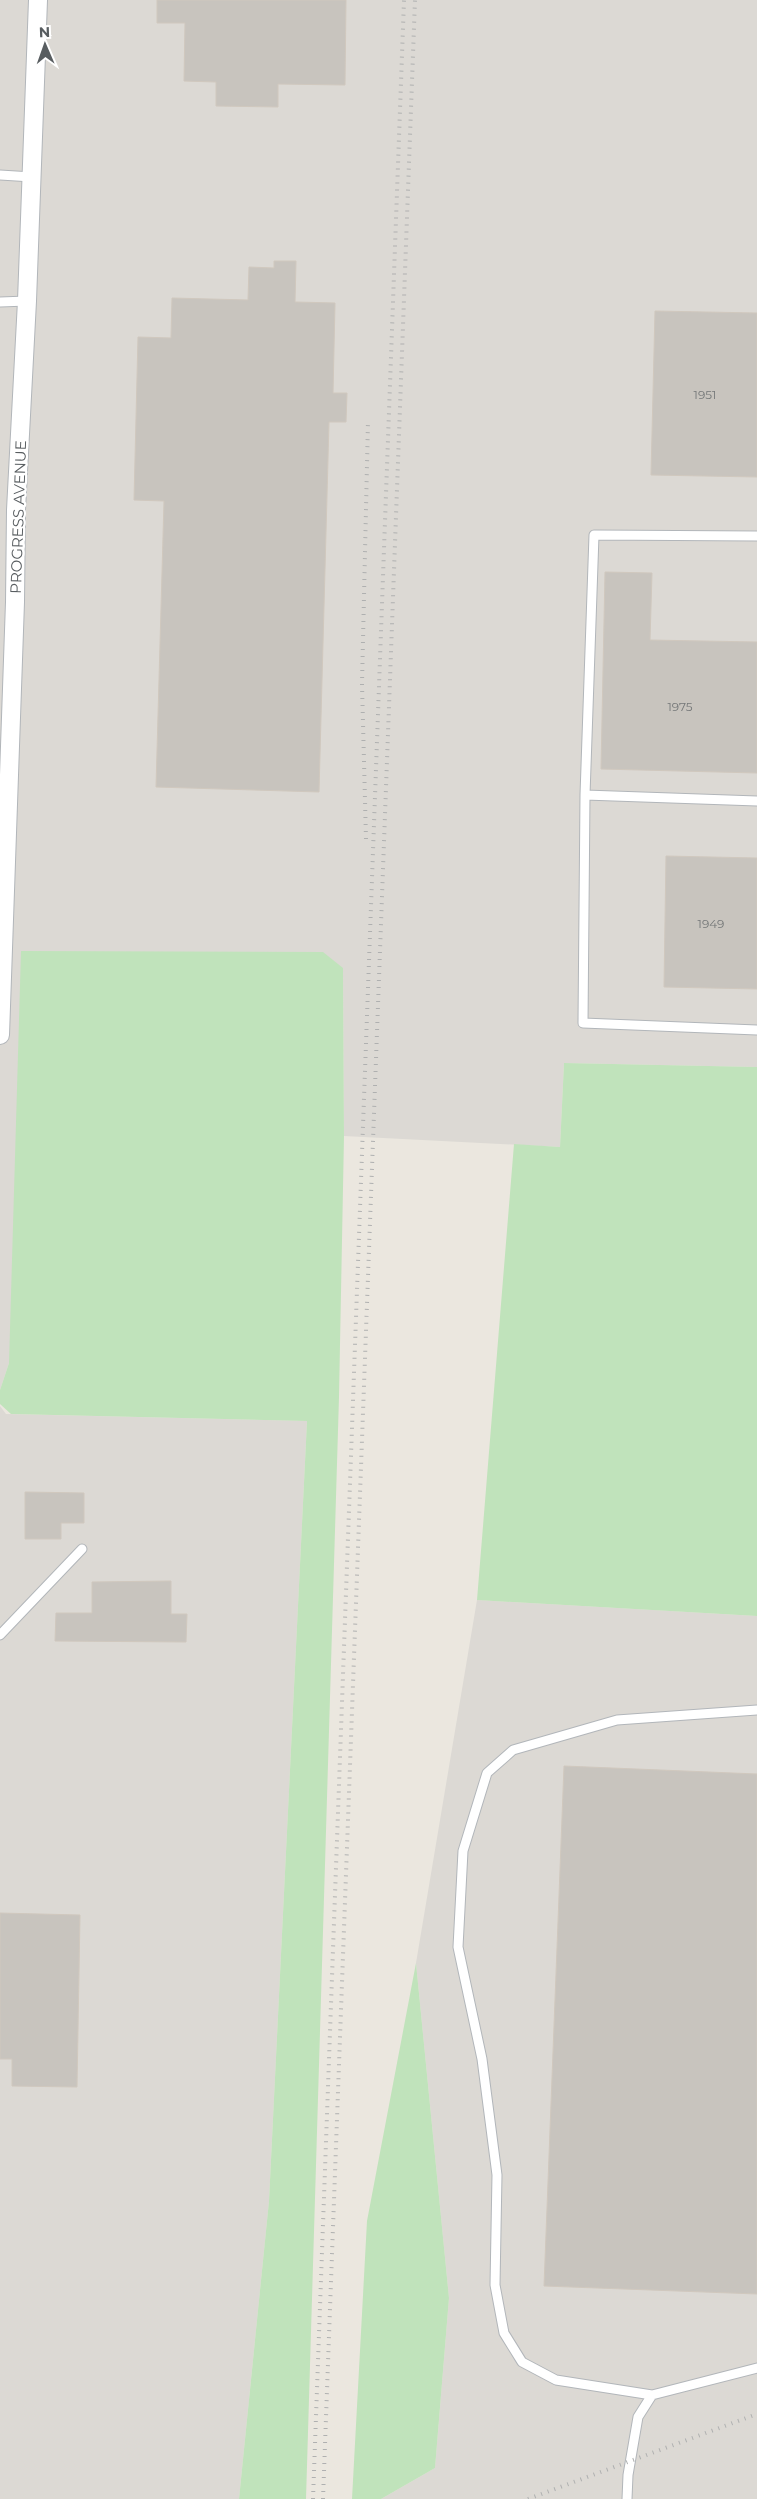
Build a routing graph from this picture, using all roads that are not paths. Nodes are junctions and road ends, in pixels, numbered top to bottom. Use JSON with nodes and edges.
{"nodes":[{"id":1,"x":38,"y":0,"type":"edge"},
{"id":2,"x":0,"y":175,"type":"edge"},
{"id":3,"x":32,"y":177,"type":"junction"},
{"id":4,"x":27,"y":301,"type":"junction"},
{"id":5,"x":0,"y":302,"type":"edge"},
{"id":6,"x":757,"y":536,"type":"edge"},
{"id":7,"x":585,"y":795,"type":"junction"},
{"id":8,"x":757,"y":802,"type":"edge"},
{"id":9,"x":757,"y":1030,"type":"edge"},
{"id":10,"x":0,"y":1035,"type":"edge"},
{"id":11,"x":82,"y":1549,"type":"dead end"},
{"id":12,"x":0,"y":1635,"type":"edge"},
{"id":13,"x":757,"y":1710,"type":"edge"},
{"id":14,"x":757,"y":2368,"type":"edge"},
{"id":15,"x":652,"y":2395,"type":"junction"},
{"id":16,"x":627,"y":2499,"type":"edge"}],
"edges":[{"from":1,"to":3,"type":"street","name":"PROGRESS AVENUE"},
{"from":2,"to":3,"type":"lane"},
{"from":3,"to":4,"type":"street","name":"PROGRESS AVENUE"},
{"from":4,"to":5,"type":"lane"},
{"from":4,"to":10,"type":"street","name":"PROGRESS AVENUE"},
{"from":6,"to":7,"type":"lane"},
{"from":7,"to":8,"type":"lane"},
{"from":7,"to":9,"type":"lane"},
{"from":11,"to":12,"type":"lane"},
{"from":13,"to":15,"type":"lane"},
{"from":14,"to":15,"type":"lane"},
{"from":15,"to":16,"type":"lane"}]}
